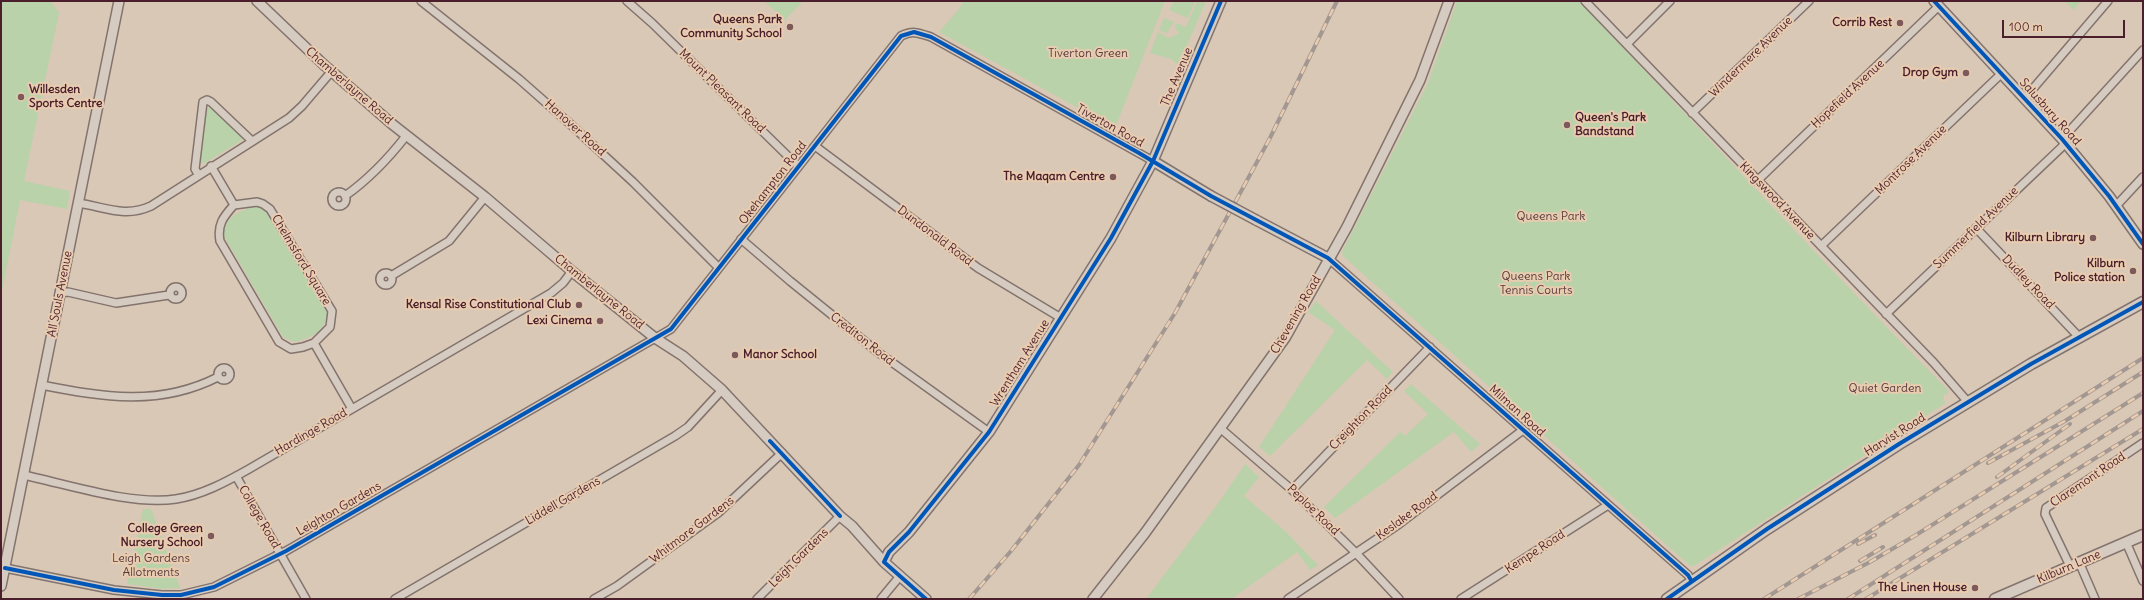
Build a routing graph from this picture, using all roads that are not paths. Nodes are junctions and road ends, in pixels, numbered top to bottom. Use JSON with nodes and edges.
{"nodes":[{"id":1,"x":119,"y":1,"type":"edge"},
{"id":2,"x":257,"y":1,"type":"edge"},
{"id":3,"x":421,"y":1,"type":"edge"},
{"id":4,"x":627,"y":1,"type":"edge"},
{"id":5,"x":1220,"y":1,"type":"edge"},
{"id":6,"x":1450,"y":1,"type":"edge"},
{"id":7,"x":1585,"y":1,"type":"edge"},
{"id":8,"x":1670,"y":1,"type":"edge"},
{"id":9,"x":1809,"y":1,"type":"edge"},
{"id":10,"x":2108,"y":1,"type":"edge"},
{"id":11,"x":1937,"y":4,"type":"edge"},
{"id":12,"x":901,"y":36,"type":"joint"},
{"id":13,"x":1627,"y":44,"type":"junction"},
{"id":14,"x":2143,"y":50,"type":"edge"},
{"id":15,"x":331,"y":72,"type":"junction"},
{"id":16,"x":2001,"y":74,"type":"junction"},
{"id":17,"x":2025,"y":98,"type":"junction"},
{"id":18,"x":1692,"y":113,"type":"junction"},
{"id":19,"x":406,"y":136,"type":"junction"},
{"id":20,"x":252,"y":141,"type":"junction"},
{"id":21,"x":2064,"y":141,"type":"junction"},
{"id":22,"x":815,"y":146,"type":"junction"},
{"id":23,"x":1153,"y":161,"type":"junction"},
{"id":24,"x":211,"y":166,"type":"junction"},
{"id":25,"x":798,"y":166,"type":"junction"},
{"id":26,"x":198,"y":174,"type":"junction"},
{"id":27,"x":2143,"y":177,"type":"edge"},
{"id":28,"x":1757,"y":181,"type":"junction"},
{"id":29,"x":345,"y":196,"type":"dead end"},
{"id":30,"x":485,"y":197,"type":"junction"},
{"id":31,"x":78,"y":203,"type":"junction"},
{"id":32,"x":234,"y":205,"type":"junction"},
{"id":33,"x":2116,"y":206,"type":"junction"},
{"id":34,"x":1976,"y":228,"type":"junction"},
{"id":35,"x":741,"y":239,"type":"junction"},
{"id":36,"x":2143,"y":244,"type":"edge"},
{"id":37,"x":1821,"y":246,"type":"junction"},
{"id":38,"x":1328,"y":258,"type":"junction"},
{"id":39,"x":718,"y":267,"type":"junction"},
{"id":40,"x":572,"y":271,"type":"junction"},
{"id":41,"x":391,"y":276,"type":"dead end"},
{"id":42,"x":60,"y":293,"type":"junction"},
{"id":43,"x":170,"y":295,"type":"dead end"},
{"id":44,"x":2143,"y":302,"type":"edge"},
{"id":45,"x":1886,"y":314,"type":"junction"},
{"id":46,"x":1061,"y":318,"type":"junction"},
{"id":47,"x":2079,"y":337,"type":"junction"},
{"id":48,"x":655,"y":338,"type":"junction"},
{"id":49,"x":314,"y":343,"type":"junction"},
{"id":50,"x":1430,"y":347,"type":"junction"},
{"id":51,"x":218,"y":377,"type":"dead end"},
{"id":52,"x":41,"y":385,"type":"junction"},
{"id":53,"x":722,"y":390,"type":"junction"},
{"id":54,"x":1968,"y":401,"type":"junction"},
{"id":55,"x":352,"y":409,"type":"junction"},
{"id":56,"x":1220,"y":428,"type":"junction"},
{"id":57,"x":1523,"y":430,"type":"junction"},
{"id":58,"x":989,"y":432,"type":"junction"},
{"id":59,"x":2143,"y":443,"type":"edge"},
{"id":60,"x":782,"y":454,"type":"junction"},
{"id":61,"x":23,"y":475,"type":"junction"},
{"id":62,"x":236,"y":476,"type":"junction"},
{"id":63,"x":1292,"y":490,"type":"junction"},
{"id":64,"x":1608,"y":505,"type":"junction"},
{"id":65,"x":840,"y":516,"type":"junction"},
{"id":66,"x":2143,"y":535,"type":"edge"},
{"id":67,"x":2126,"y":542,"type":"junction"},
{"id":68,"x":1356,"y":552,"type":"junction"},
{"id":69,"x":280,"y":554,"type":"junction"},
{"id":70,"x":884,"y":562,"type":"junction"},
{"id":71,"x":2074,"y":564,"type":"junction"},
{"id":72,"x":5,"y":568,"type":"junction"},
{"id":73,"x":900,"y":576,"type":"junction"},
{"id":74,"x":1691,"y":580,"type":"junction"},
{"id":75,"x":2143,"y":581,"type":"edge"},
{"id":76,"x":1,"y":586,"type":"edge"},
{"id":77,"x":306,"y":599,"type":"edge"},
{"id":78,"x":395,"y":599,"type":"edge"},
{"id":79,"x":594,"y":599,"type":"edge"},
{"id":80,"x":757,"y":599,"type":"edge"},
{"id":81,"x":881,"y":599,"type":"edge"},
{"id":82,"x":926,"y":599,"type":"edge"},
{"id":83,"x":1093,"y":599,"type":"edge"},
{"id":84,"x":1288,"y":599,"type":"edge"},
{"id":85,"x":1399,"y":599,"type":"edge"},
{"id":86,"x":1461,"y":599,"type":"edge"},
{"id":87,"x":1667,"y":599,"type":"edge"},
{"id":88,"x":1994,"y":599,"type":"edge"},
{"id":89,"x":2095,"y":599,"type":"edge"}],
"edges":[{"from":1,"to":31,"type":"street","name":"All Souls Avenue"},
{"from":2,"to":15,"type":"street","name":"Chamberlayne Road"},
{"from":3,"to":39,"type":"street","name":"Hanover Road"},
{"from":4,"to":25,"type":"street","name":"Mount Pleasant Road"},
{"from":5,"to":23,"type":"street","name":"The Avenue"},
{"from":6,"to":38,"type":"street","name":"Chevening Road"},
{"from":7,"to":13,"type":"street","name":"Kingswood Avenue"},
{"from":8,"to":13,"type":"street"},
{"from":9,"to":18,"type":"street","name":"Windermere Avenue"},
{"from":10,"to":17,"type":"street"},
{"from":11,"to":16,"type":"street","name":"Salusbury Road"},
{"from":11,"to":28,"type":"street","name":"Hopefield Avenue"},
{"from":12,"to":22,"type":"street","name":"Okehampton Road"},
{"from":12,"to":23,"type":"street","name":"Tiverton Road"},
{"from":13,"to":18,"type":"street","name":"Kingswood Avenue"},
{"from":14,"to":21,"type":"street","name":"Summerfield Avenue"},
{"from":15,"to":19,"type":"street","name":"Chamberlayne Road"},
{"from":15,"to":20,"type":"street"},
{"from":16,"to":17,"type":"street","name":"Salusbury Road"},
{"from":16,"to":37,"type":"street","name":"Montrose Avenue"},
{"from":17,"to":21,"type":"street","name":"Salusbury Road"},
{"from":18,"to":28,"type":"street","name":"Kingswood Avenue"},
{"from":19,"to":29,"type":"street"},
{"from":19,"to":30,"type":"street","name":"Chamberlayne Road"},
{"from":20,"to":24,"type":"street"},
{"from":20,"to":26,"type":"street"},
{"from":21,"to":33,"type":"street","name":"Salusbury Road"},
{"from":21,"to":34,"type":"street","name":"Summerfield Avenue"},
{"from":22,"to":25,"type":"street","name":"Okehampton Road"},
{"from":22,"to":46,"type":"street","name":"Dundonald Road"},
{"from":23,"to":38,"type":"street","name":"Tiverton Road","bridge":true},
{"from":23,"to":46,"type":"street","name":"Wrentham Avenue"},
{"from":24,"to":26,"type":"street"},
{"from":24,"to":32,"type":"street"},
{"from":25,"to":35,"type":"street","name":"Okehampton Road"},
{"from":26,"to":31,"type":"street"},
{"from":27,"to":33,"type":"street"},
{"from":28,"to":37,"type":"street","name":"Kingswood Avenue"},
{"from":30,"to":40,"type":"street","name":"Chamberlayne Road"},
{"from":30,"to":41,"type":"street"},
{"from":31,"to":42,"type":"street","name":"All Souls Avenue"},
{"from":32,"to":49,"type":"street","name":"Chelmsford Square"},
{"from":32,"to":49,"type":"street","name":"Chelmsford Square"},
{"from":33,"to":36,"type":"street","name":"Salusbury Road"},
{"from":34,"to":45,"type":"street","name":"Summerfield Avenue"},
{"from":34,"to":47,"type":"street","name":"Dudley Road"},
{"from":35,"to":39,"type":"street","name":"Okehampton Road"},
{"from":35,"to":58,"type":"street","name":"Crediton Road"},
{"from":37,"to":45,"type":"street","name":"Kingswood Avenue"},
{"from":38,"to":50,"type":"street","name":"Milman Road"},
{"from":38,"to":56,"type":"street","name":"Chevening Road"},
{"from":39,"to":48,"type":"street","name":"Okehampton Road"},
{"from":40,"to":48,"type":"street","name":"Chamberlayne Road"},
{"from":40,"to":55,"type":"street","name":"Hardinge Road"},
{"from":42,"to":43,"type":"street"},
{"from":42,"to":52,"type":"street","name":"All Souls Avenue"},
{"from":44,"to":47,"type":"main road","name":"Harvist Road"},
{"from":45,"to":54,"type":"street","name":"Kingswood Avenue"},
{"from":46,"to":58,"type":"street","name":"Wrentham Avenue"},
{"from":47,"to":54,"type":"main road","name":"Harvist Road"},
{"from":48,"to":53,"type":"street","name":"Chamberlayne Road"},
{"from":48,"to":69,"type":"street","name":"Leighton Gardens"},
{"from":49,"to":55,"type":"street"},
{"from":50,"to":57,"type":"street","name":"Milman Road"},
{"from":50,"to":63,"type":"street","name":"Creighton Road"},
{"from":51,"to":52,"type":"street"},
{"from":52,"to":61,"type":"street","name":"All Souls Avenue"},
{"from":53,"to":60,"type":"street","name":"Chamberlayne Road"},
{"from":53,"to":78,"type":"street","name":"Liddell Gardens"},
{"from":54,"to":74,"type":"main road","name":"Harvist Road"},
{"from":55,"to":62,"type":"street","name":"Hardinge Road"},
{"from":56,"to":63,"type":"street","name":"Peploe Road"},
{"from":56,"to":83,"type":"street","name":"Chevening Road"},
{"from":57,"to":64,"type":"street","name":"Milman Road"},
{"from":57,"to":68,"type":"street","name":"Keslake Road"},
{"from":58,"to":70,"type":"street","name":"Wrentham Avenue"},
{"from":59,"to":71,"type":"street","name":"Claremont Road"},
{"from":60,"to":65,"type":"street","name":"Chamberlayne Road"},
{"from":60,"to":79,"type":"street","name":"Whitmore Gardens"},
{"from":61,"to":62,"type":"street","name":"Hardinge Road"},
{"from":61,"to":72,"type":"street","name":"All Souls Avenue"},
{"from":62,"to":69,"type":"street","name":"College Road"},
{"from":63,"to":68,"type":"street","name":"Peploe Road"},
{"from":64,"to":74,"type":"street","name":"Milman Road"},
{"from":64,"to":86,"type":"street","name":"Kempe Road"},
{"from":65,"to":70,"type":"street","name":"Chamberlayne Road"},
{"from":65,"to":80,"type":"street","name":"Leigh Gardens"},
{"from":66,"to":67,"type":"main road","name":"Kilburn Lane"},
{"from":67,"to":71,"type":"main road","name":"Kilburn Lane"},
{"from":67,"to":75,"type":"street"},
{"from":68,"to":84,"type":"street","name":"Keslake Road"},
{"from":68,"to":85,"type":"street","name":"Peploe Road"},
{"from":69,"to":72,"type":"street","name":"Leighton Gardens"},
{"from":69,"to":77,"type":"street","name":"College Road"},
{"from":70,"to":73,"type":"street","name":"Chamberlayne Road"},
{"from":71,"to":88,"type":"main road","name":"Kilburn Lane"},
{"from":71,"to":89,"type":"street","name":"Claremont Road"},
{"from":72,"to":76,"type":"street","name":"All Souls Avenue"},
{"from":73,"to":81,"type":"street"},
{"from":73,"to":82,"type":"street","name":"Chamberlayne Road"},
{"from":74,"to":87,"type":"main road","name":"Harvist Road"}]}
